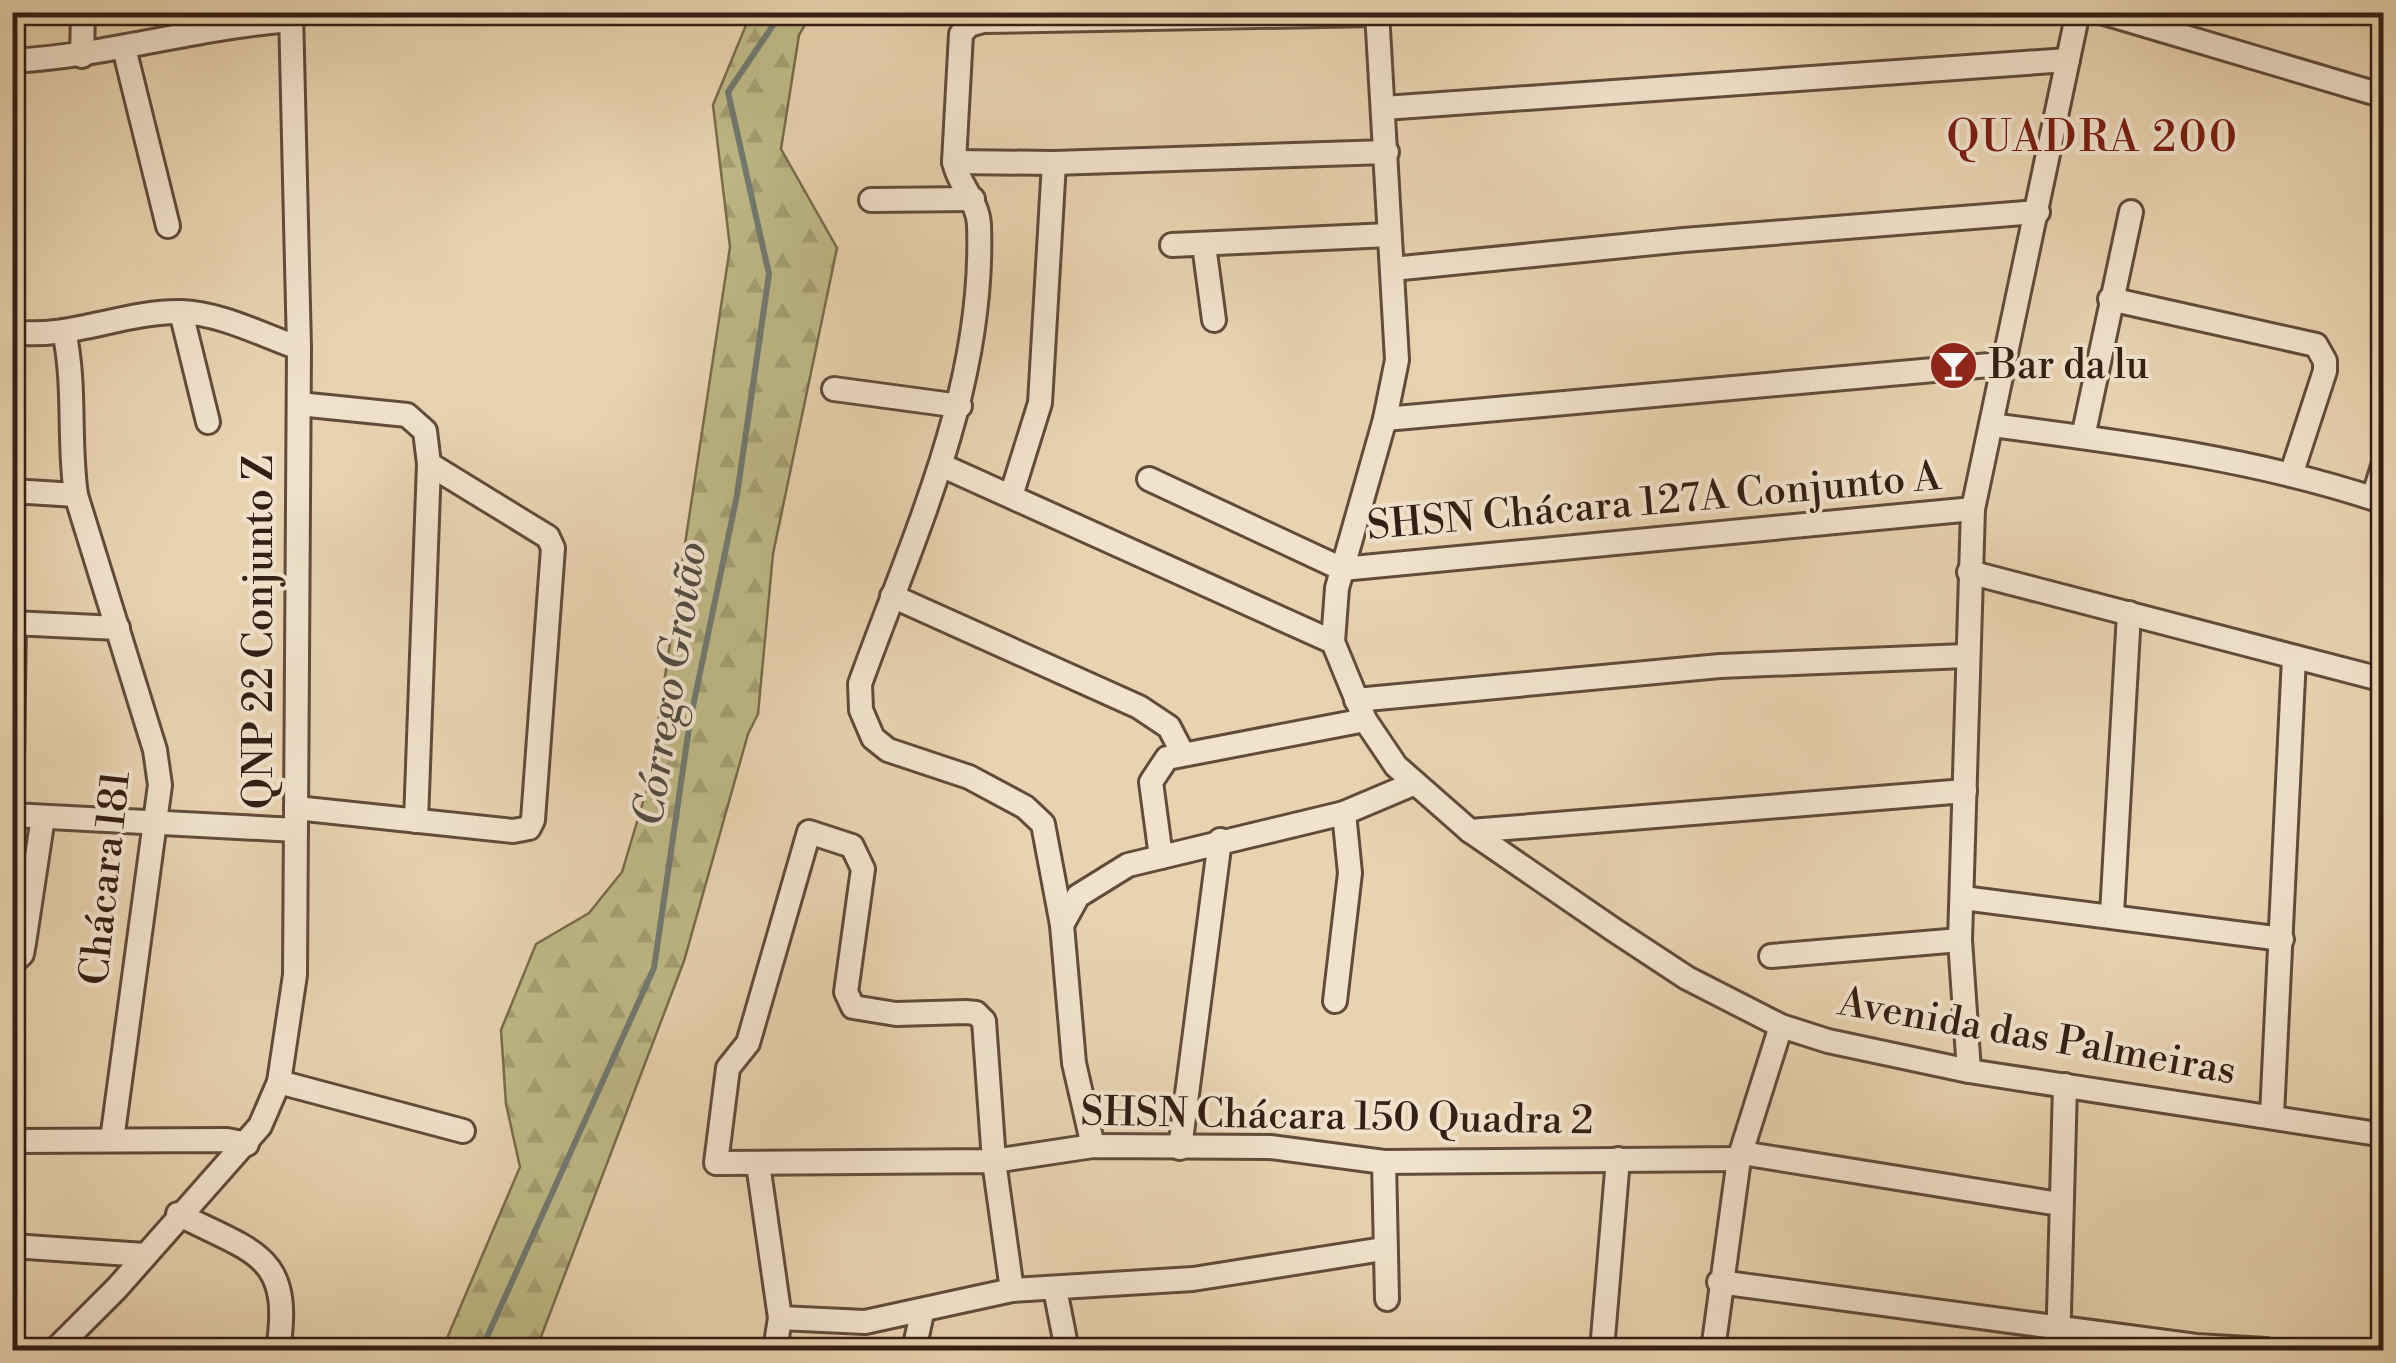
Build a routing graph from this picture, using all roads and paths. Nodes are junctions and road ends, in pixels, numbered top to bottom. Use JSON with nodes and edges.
{"nodes":[{"id":1,"x":83,"y":12,"type":"edge"},
{"id":2,"x":2078,"y":12,"type":"edge"},
{"id":3,"x":2100,"y":12,"type":"edge"},
{"id":4,"x":1378,"y":13,"type":"edge"},
{"id":5,"x":291,"y":16,"type":"edge"},
{"id":6,"x":124,"y":48,"type":"junction"},
{"id":7,"x":82,"y":56,"type":"junction"},
{"id":8,"x":2068,"y":60,"type":"junction"},
{"id":9,"x":12,"y":62,"type":"edge"},
{"id":10,"x":2384,"y":96,"type":"edge"},
{"id":11,"x":1384,"y":108,"type":"junction"},
{"id":12,"x":1387,"y":152,"type":"junction"},
{"id":13,"x":1054,"y":164,"type":"junction"},
{"id":14,"x":962,"y":182,"type":"junction"},
{"id":15,"x":871,"y":200,"type":"dead end"},
{"id":16,"x":2038,"y":212,"type":"junction"},
{"id":17,"x":2131,"y":212,"type":"dead end"},
{"id":18,"x":168,"y":226,"type":"dead end"},
{"id":19,"x":1389,"y":235,"type":"junction"},
{"id":20,"x":1204,"y":245,"type":"junction"},
{"id":21,"x":1172,"y":246,"type":"dead end"},
{"id":22,"x":1392,"y":270,"type":"junction"},
{"id":23,"x":2110,"y":299,"type":"junction"},
{"id":24,"x":181,"y":312,"type":"junction"},
{"id":25,"x":1214,"y":320,"type":"dead end"},
{"id":26,"x":64,"y":331,"type":"junction"},
{"id":27,"x":12,"y":332,"type":"edge"},
{"id":28,"x":299,"y":348,"type":"junction"},
{"id":29,"x":2000,"y":364,"type":"junction"},
{"id":30,"x":834,"y":388,"type":"dead end"},
{"id":31,"x":299,"y":404,"type":"junction"},
{"id":32,"x":960,"y":406,"type":"junction"},
{"id":33,"x":1386,"y":419,"type":"junction"},
{"id":34,"x":208,"y":422,"type":"dead end"},
{"id":35,"x":1990,"y":425,"type":"junction"},
{"id":36,"x":2084,"y":437,"type":"junction"},
{"id":37,"x":2384,"y":462,"type":"edge"},
{"id":38,"x":429,"y":464,"type":"junction"},
{"id":39,"x":943,"y":466,"type":"junction"},
{"id":40,"x":2291,"y":475,"type":"junction"},
{"id":41,"x":1149,"y":479,"type":"dead end"},
{"id":42,"x":12,"y":491,"type":"edge"},
{"id":43,"x":76,"y":495,"type":"junction"},
{"id":44,"x":1011,"y":496,"type":"junction"},
{"id":45,"x":2378,"y":500,"type":"edge"},
{"id":46,"x":1973,"y":510,"type":"junction"},
{"id":47,"x":1342,"y":569,"type":"junction"},
{"id":48,"x":1968,"y":572,"type":"junction"},
{"id":49,"x":892,"y":596,"type":"junction"},
{"id":50,"x":2130,"y":613,"type":"junction"},
{"id":51,"x":13,"y":623,"type":"edge"},
{"id":52,"x":118,"y":628,"type":"junction"},
{"id":53,"x":1333,"y":642,"type":"junction"},
{"id":54,"x":1966,"y":656,"type":"junction"},
{"id":55,"x":2294,"y":657,"type":"junction"},
{"id":56,"x":2384,"y":680,"type":"edge"},
{"id":57,"x":1360,"y":710,"type":"junction"},
{"id":58,"x":14,"y":712,"type":"edge"},
{"id":59,"x":1182,"y":752,"type":"junction"},
{"id":60,"x":12,"y":758,"type":"edge"},
{"id":61,"x":1415,"y":783,"type":"junction"},
{"id":62,"x":1965,"y":790,"type":"junction"},
{"id":63,"x":1344,"y":813,"type":"junction"},
{"id":64,"x":12,"y":815,"type":"edge"},
{"id":65,"x":43,"y":818,"type":"junction"},
{"id":66,"x":296,"y":819,"type":"junction"},
{"id":67,"x":158,"y":821,"type":"junction"},
{"id":68,"x":416,"y":821,"type":"junction"},
{"id":69,"x":1470,"y":832,"type":"junction"},
{"id":70,"x":1220,"y":840,"type":"junction"},
{"id":71,"x":1161,"y":857,"type":"junction"},
{"id":72,"x":1963,"y":898,"type":"junction"},
{"id":73,"x":2112,"y":914,"type":"junction"},
{"id":74,"x":1062,"y":925,"type":"junction"},
{"id":75,"x":2282,"y":939,"type":"junction"},
{"id":76,"x":1960,"y":940,"type":"junction"},
{"id":77,"x":1771,"y":956,"type":"dead end"},
{"id":78,"x":12,"y":963,"type":"edge"},
{"id":79,"x":1335,"y":1001,"type":"dead end"},
{"id":80,"x":1781,"y":1026,"type":"junction"},
{"id":81,"x":1969,"y":1071,"type":"junction"},
{"id":82,"x":279,"y":1082,"type":"junction"},
{"id":83,"x":2065,"y":1085,"type":"junction"},
{"id":84,"x":2272,"y":1115,"type":"junction"},
{"id":85,"x":463,"y":1131,"type":"dead end"},
{"id":86,"x":2384,"y":1135,"type":"edge"},
{"id":87,"x":112,"y":1140,"type":"junction"},
{"id":88,"x":12,"y":1141,"type":"edge"},
{"id":89,"x":246,"y":1144,"type":"junction"},
{"id":90,"x":1093,"y":1146,"type":"junction"},
{"id":91,"x":1180,"y":1148,"type":"junction"},
{"id":92,"x":1741,"y":1156,"type":"junction"},
{"id":93,"x":1618,"y":1159,"type":"junction"},
{"id":94,"x":994,"y":1161,"type":"junction"},
{"id":95,"x":1384,"y":1162,"type":"junction"},
{"id":96,"x":758,"y":1164,"type":"junction"},
{"id":97,"x":2058,"y":1204,"type":"junction"},
{"id":98,"x":178,"y":1214,"type":"junction"},
{"id":99,"x":12,"y":1246,"type":"edge"},
{"id":100,"x":1383,"y":1249,"type":"junction"},
{"id":101,"x":146,"y":1255,"type":"junction"},
{"id":102,"x":1720,"y":1282,"type":"junction"},
{"id":103,"x":1055,"y":1289,"type":"junction"},
{"id":104,"x":1012,"y":1290,"type":"junction"},
{"id":105,"x":1387,"y":1299,"type":"dead end"},
{"id":106,"x":922,"y":1313,"type":"junction"},
{"id":107,"x":780,"y":1318,"type":"junction"},
{"id":108,"x":2058,"y":1339,"type":"edge"},
{"id":109,"x":1719,"y":1349,"type":"edge"},
{"id":110,"x":55,"y":1350,"type":"edge"},
{"id":111,"x":278,"y":1350,"type":"edge"},
{"id":112,"x":775,"y":1350,"type":"edge"},
{"id":113,"x":914,"y":1350,"type":"edge"},
{"id":114,"x":1067,"y":1350,"type":"edge"},
{"id":115,"x":1602,"y":1350,"type":"edge"},
{"id":116,"x":2266,"y":1350,"type":"edge"}],
"edges":[{"from":1,"to":7,"type":"street"},
{"from":2,"to":8,"type":"street"},
{"from":3,"to":10,"type":"street"},
{"from":4,"to":11,"type":"street","name":"Avenida das Palmeiras"},
{"from":4,"to":14,"type":"street"},
{"from":5,"to":6,"type":"street"},
{"from":5,"to":28,"type":"street","name":"QNP 22 Conjunto Z"},
{"from":6,"to":7,"type":"street"},
{"from":6,"to":18,"type":"street"},
{"from":7,"to":9,"type":"street"},
{"from":8,"to":11,"type":"street"},
{"from":8,"to":16,"type":"street"},
{"from":11,"to":12,"type":"street","name":"Avenida das Palmeiras"},
{"from":12,"to":13,"type":"street"},
{"from":12,"to":19,"type":"street","name":"Avenida das Palmeiras"},
{"from":13,"to":14,"type":"street"},
{"from":13,"to":44,"type":"street"},
{"from":14,"to":15,"type":"street"},
{"from":14,"to":32,"type":"street"},
{"from":16,"to":22,"type":"street"},
{"from":16,"to":29,"type":"street"},
{"from":17,"to":23,"type":"street"},
{"from":19,"to":20,"type":"street"},
{"from":19,"to":22,"type":"street","name":"Avenida das Palmeiras"},
{"from":20,"to":21,"type":"street"},
{"from":20,"to":25,"type":"street"},
{"from":22,"to":33,"type":"street","name":"Avenida das Palmeiras"},
{"from":23,"to":36,"type":"street"},
{"from":23,"to":40,"type":"street"},
{"from":24,"to":26,"type":"street"},
{"from":24,"to":28,"type":"street"},
{"from":24,"to":34,"type":"street"},
{"from":26,"to":27,"type":"street"},
{"from":26,"to":43,"type":"street","name":"Chácara 181"},
{"from":28,"to":31,"type":"street","name":"QNP 22 Conjunto Z"},
{"from":29,"to":33,"type":"street"},
{"from":29,"to":35,"type":"street"},
{"from":30,"to":32,"type":"street"},
{"from":31,"to":38,"type":"street"},
{"from":31,"to":66,"type":"street","name":"QNP 22 Conjunto Z"},
{"from":32,"to":39,"type":"street"},
{"from":33,"to":47,"type":"street","name":"Avenida das Palmeiras"},
{"from":35,"to":36,"type":"street"},
{"from":35,"to":46,"type":"street"},
{"from":36,"to":40,"type":"street"},
{"from":37,"to":45,"type":"street"},
{"from":38,"to":68,"type":"street"},
{"from":38,"to":68,"type":"street"},
{"from":39,"to":44,"type":"street"},
{"from":39,"to":49,"type":"street"},
{"from":40,"to":45,"type":"street"},
{"from":41,"to":47,"type":"street"},
{"from":42,"to":43,"type":"street"},
{"from":43,"to":52,"type":"street","name":"Chácara 181"},
{"from":44,"to":53,"type":"street"},
{"from":46,"to":47,"type":"street","name":"SHSN Chácara 127A Conjunto A"},
{"from":46,"to":48,"type":"street"},
{"from":47,"to":53,"type":"street","name":"Avenida das Palmeiras"},
{"from":48,"to":50,"type":"street"},
{"from":48,"to":54,"type":"street"},
{"from":49,"to":59,"type":"street"},
{"from":49,"to":74,"type":"street"},
{"from":50,"to":55,"type":"street"},
{"from":50,"to":73,"type":"street"},
{"from":51,"to":52,"type":"street"},
{"from":51,"to":58,"type":"street"},
{"from":52,"to":67,"type":"street","name":"Chácara 181"},
{"from":53,"to":57,"type":"street","name":"Avenida das Palmeiras"},
{"from":54,"to":57,"type":"street"},
{"from":54,"to":62,"type":"street"},
{"from":55,"to":56,"type":"street"},
{"from":55,"to":75,"type":"street"},
{"from":57,"to":59,"type":"street"},
{"from":57,"to":61,"type":"street","name":"Avenida das Palmeiras"},
{"from":58,"to":60,"type":"street"},
{"from":59,"to":71,"type":"street"},
{"from":61,"to":63,"type":"street"},
{"from":61,"to":69,"type":"street","name":"Avenida das Palmeiras"},
{"from":62,"to":69,"type":"street"},
{"from":62,"to":72,"type":"street"},
{"from":63,"to":70,"type":"street"},
{"from":63,"to":79,"type":"street"},
{"from":64,"to":65,"type":"street"},
{"from":65,"to":67,"type":"street"},
{"from":65,"to":78,"type":"street"},
{"from":66,"to":67,"type":"street"},
{"from":66,"to":68,"type":"street"},
{"from":66,"to":82,"type":"street","name":"QNP 22 Conjunto Z"},
{"from":67,"to":87,"type":"street","name":"Chácara 181"},
{"from":69,"to":80,"type":"street","name":"Avenida das Palmeiras"},
{"from":70,"to":71,"type":"street"},
{"from":70,"to":91,"type":"street"},
{"from":71,"to":74,"type":"street"},
{"from":72,"to":73,"type":"street"},
{"from":72,"to":76,"type":"street"},
{"from":73,"to":75,"type":"street"},
{"from":74,"to":90,"type":"street"},
{"from":75,"to":84,"type":"street"},
{"from":76,"to":77,"type":"street"},
{"from":76,"to":81,"type":"street"},
{"from":80,"to":81,"type":"street","name":"Avenida das Palmeiras"},
{"from":80,"to":92,"type":"street"},
{"from":81,"to":83,"type":"street","name":"Avenida das Palmeiras"},
{"from":82,"to":85,"type":"street"},
{"from":82,"to":89,"type":"street","name":"QNP 22 Conjunto Z"},
{"from":83,"to":84,"type":"street","name":"Avenida das Palmeiras"},
{"from":83,"to":97,"type":"street"},
{"from":84,"to":86,"type":"street","name":"Avenida das Palmeiras"},
{"from":87,"to":88,"type":"street"},
{"from":87,"to":89,"type":"street"},
{"from":89,"to":98,"type":"street","name":"QNP 22 Conjunto Z"},
{"from":90,"to":91,"type":"street","name":"SHSN Chácara 150 Quadra 2"},
{"from":90,"to":94,"type":"street","name":"SHSN Chácara 150 Quadra 2"},
{"from":91,"to":95,"type":"street","name":"SHSN Chácara 150 Quadra 2"},
{"from":92,"to":93,"type":"street","name":"SHSN Chácara 150 Quadra 2"},
{"from":92,"to":97,"type":"street","name":"SHSN Chácara 150 Quadra 2"},
{"from":92,"to":102,"type":"street"},
{"from":93,"to":95,"type":"street","name":"SHSN Chácara 150 Quadra 2"},
{"from":93,"to":115,"type":"street"},
{"from":94,"to":96,"type":"street","name":"SHSN Chácara 150 Quadra 2"},
{"from":94,"to":96,"type":"street","name":"SHSN Chácara 150 Quadra 2"},
{"from":94,"to":104,"type":"street"},
{"from":95,"to":100,"type":"street"},
{"from":96,"to":107,"type":"street"},
{"from":97,"to":108,"type":"street"},
{"from":98,"to":101,"type":"street","name":"QNP 22 Conjunto Z"},
{"from":98,"to":111,"type":"street"},
{"from":99,"to":101,"type":"street"},
{"from":100,"to":103,"type":"street"},
{"from":100,"to":105,"type":"street"},
{"from":101,"to":110,"type":"street","name":"QNP 22 Conjunto Z"},
{"from":102,"to":108,"type":"street"},
{"from":102,"to":109,"type":"street"},
{"from":103,"to":104,"type":"street"},
{"from":103,"to":114,"type":"street"},
{"from":104,"to":106,"type":"street"},
{"from":106,"to":107,"type":"street"},
{"from":106,"to":113,"type":"street"},
{"from":107,"to":112,"type":"street"},
{"from":108,"to":116,"type":"street"}]}
